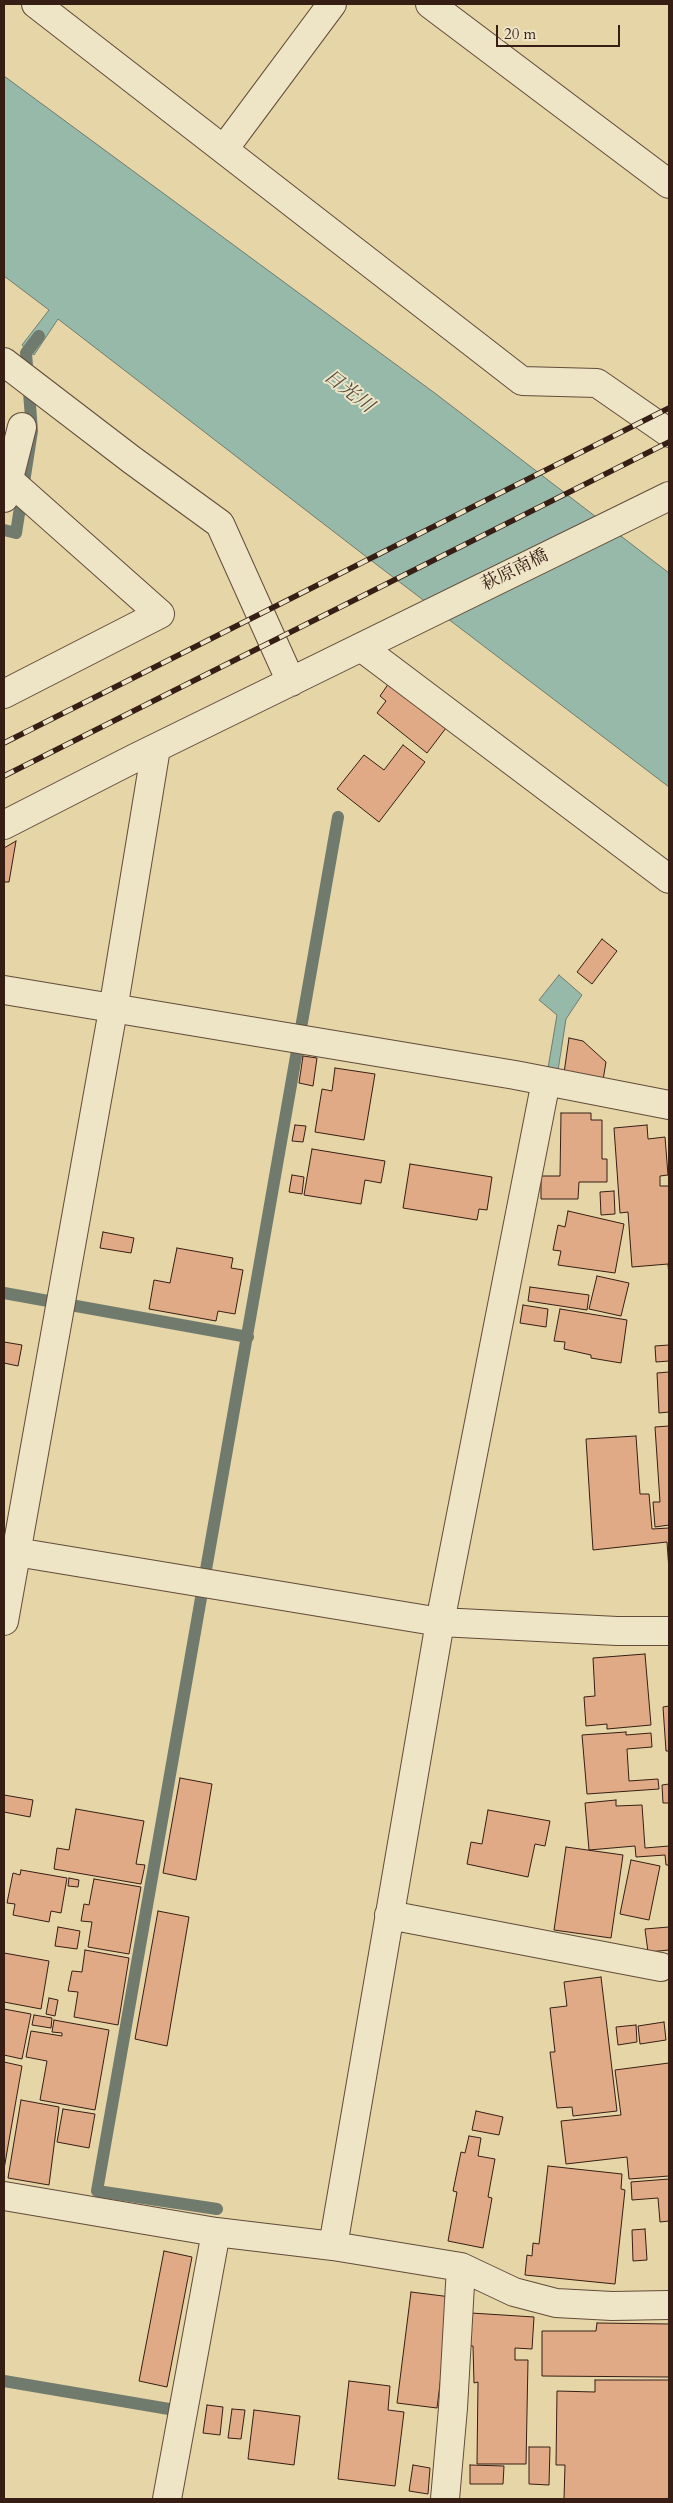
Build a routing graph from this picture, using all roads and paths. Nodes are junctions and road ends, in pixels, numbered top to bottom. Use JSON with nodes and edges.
{"nodes":[{"id":1,"x":36,"y":4,"type":"edge"},
{"id":2,"x":332,"y":4,"type":"edge"},
{"id":3,"x":430,"y":4,"type":"edge"},
{"id":4,"x":224,"y":149,"type":"junction"},
{"id":5,"x":669,"y":184,"type":"edge"},
{"id":6,"x":4,"y":362,"type":"edge"},
{"id":7,"x":22,"y":427,"type":"dead end"},
{"id":8,"x":669,"y":433,"type":"edge"},
{"id":9,"x":6,"y":489,"type":"edge"},
{"id":10,"x":669,"y":496,"type":"edge"},
{"id":11,"x":361,"y":647,"type":"junction"},
{"id":12,"x":292,"y":682,"type":"junction"},
{"id":13,"x":4,"y":694,"type":"edge"},
{"id":14,"x":156,"y":748,"type":"junction"},
{"id":15,"x":4,"y":825,"type":"edge"},
{"id":16,"x":669,"y":879,"type":"edge"},
{"id":17,"x":4,"y":990,"type":"edge"},
{"id":18,"x":113,"y":1010,"type":"junction"},
{"id":19,"x":546,"y":1081,"type":"junction"},
{"id":20,"x":669,"y":1105,"type":"edge"},
{"id":21,"x":10,"y":1551,"type":"edge"},
{"id":22,"x":4,"y":1621,"type":"edge"},
{"id":23,"x":440,"y":1622,"type":"junction"},
{"id":24,"x":669,"y":1631,"type":"edge"},
{"id":25,"x":389,"y":1915,"type":"junction"},
{"id":26,"x":661,"y":1967,"type":"dead end"},
{"id":27,"x":4,"y":2196,"type":"edge"},
{"id":28,"x":216,"y":2232,"type":"junction"},
{"id":29,"x":333,"y":2246,"type":"junction"},
{"id":30,"x":462,"y":2267,"type":"junction"},
{"id":31,"x":669,"y":2305,"type":"edge"},
{"id":32,"x":167,"y":2499,"type":"edge"},
{"id":33,"x":445,"y":2499,"type":"edge"}],
"edges":[{"from":1,"to":4,"type":"street"},
{"from":2,"to":4,"type":"street"},
{"from":3,"to":5,"type":"street"},
{"from":4,"to":8,"type":"street"},
{"from":6,"to":12,"type":"street"},
{"from":7,"to":9,"type":"street"},
{"from":9,"to":13,"type":"street"},
{"from":10,"to":11,"type":"street","name":"萩原南橋"},
{"from":11,"to":12,"type":"street","name":"萩原南橋"},
{"from":11,"to":16,"type":"street"},
{"from":12,"to":14,"type":"street","name":"萩原南橋"},
{"from":14,"to":15,"type":"street","name":"萩原南橋"},
{"from":14,"to":18,"type":"street"},
{"from":17,"to":18,"type":"street"},
{"from":18,"to":19,"type":"street"},
{"from":18,"to":21,"type":"street"},
{"from":19,"to":20,"type":"street"},
{"from":19,"to":23,"type":"street"},
{"from":21,"to":22,"type":"street"},
{"from":21,"to":23,"type":"street"},
{"from":23,"to":24,"type":"street"},
{"from":23,"to":25,"type":"street"},
{"from":25,"to":26,"type":"street"},
{"from":25,"to":29,"type":"street"},
{"from":27,"to":28,"type":"street"},
{"from":28,"to":29,"type":"street"},
{"from":28,"to":32,"type":"street"},
{"from":29,"to":30,"type":"street"},
{"from":30,"to":31,"type":"street"},
{"from":30,"to":33,"type":"street"}]}
